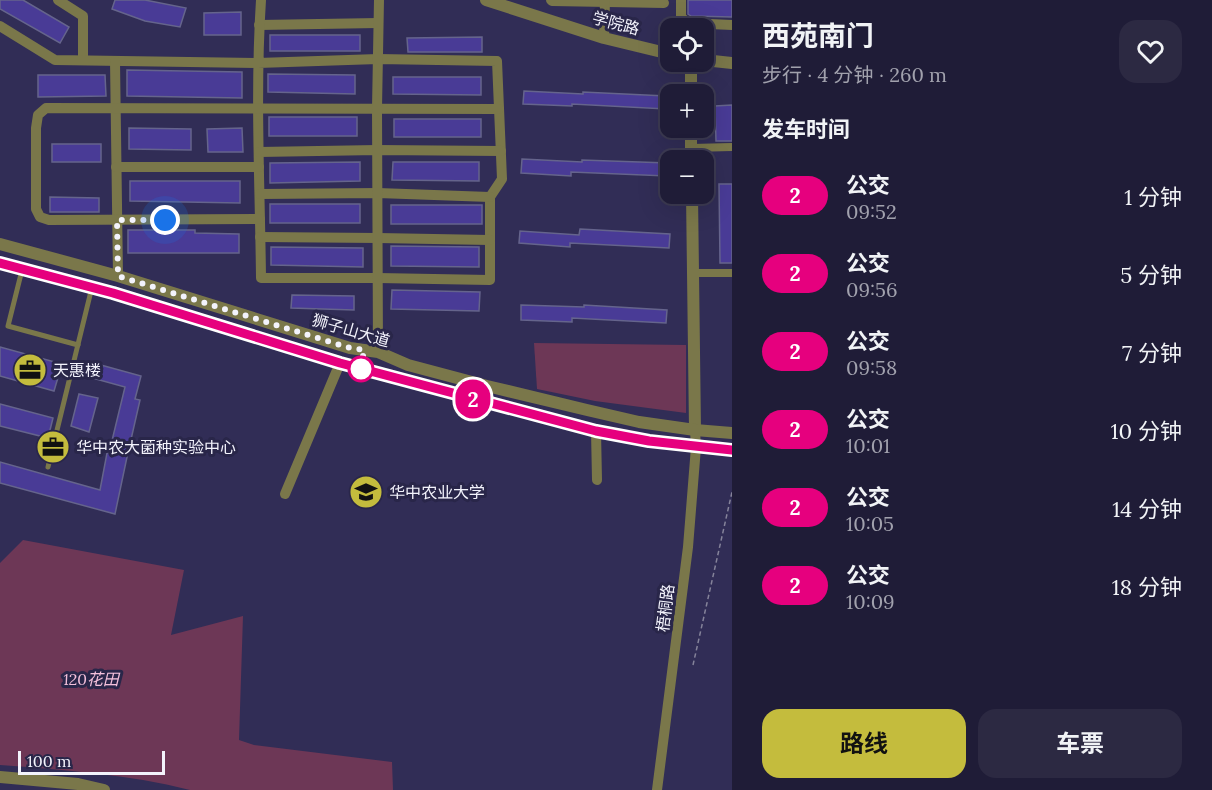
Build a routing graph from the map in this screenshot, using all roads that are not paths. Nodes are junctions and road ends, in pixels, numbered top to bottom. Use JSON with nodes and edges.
{"nodes":[{"id":1,"x":58,"y":0,"type":"edge"},
{"id":2,"x":261,"y":0,"type":"edge"},
{"id":3,"x":379,"y":0,"type":"edge"},
{"id":4,"x":486,"y":0,"type":"edge"},
{"id":5,"x":551,"y":0,"type":"edge"},
{"id":6,"x":681,"y":0,"type":"edge"},
{"id":7,"x":605,"y":1,"type":"edge"},
{"id":8,"x":664,"y":3,"type":"dead end"},
{"id":9,"x":378,"y":23,"type":"junction"},
{"id":10,"x":259,"y":25,"type":"junction"},
{"id":11,"x":732,"y":25,"type":"edge"},
{"id":12,"x":0,"y":27,"type":"edge"},
{"id":13,"x":604,"y":38,"type":"junction"},
{"id":14,"x":660,"y":52,"type":"edge"},
{"id":15,"x":378,"y":59,"type":"junction"},
{"id":16,"x":83,"y":60,"type":"junction"},
{"id":17,"x":116,"y":61,"type":"junction"},
{"id":18,"x":714,"y":61,"type":"edge"},
{"id":19,"x":258,"y":63,"type":"junction"},
{"id":20,"x":732,"y":63,"type":"edge"},
{"id":21,"x":377,"y":108,"type":"junction"},
{"id":22,"x":116,"y":109,"type":"junction"},
{"id":23,"x":258,"y":109,"type":"junction"},
{"id":24,"x":499,"y":109,"type":"junction"},
{"id":25,"x":732,"y":147,"type":"edge"},
{"id":26,"x":377,"y":150,"type":"junction"},
{"id":27,"x":714,"y":150,"type":"edge"},
{"id":28,"x":501,"y":151,"type":"junction"},
{"id":29,"x":259,"y":152,"type":"junction"},
{"id":30,"x":116,"y":167,"type":"junction"},
{"id":31,"x":259,"y":167,"type":"junction"},
{"id":32,"x":378,"y":193,"type":"junction"},
{"id":33,"x":260,"y":194,"type":"junction"},
{"id":34,"x":490,"y":197,"type":"junction"},
{"id":35,"x":692,"y":204,"type":"edge"},
{"id":36,"x":260,"y":219,"type":"junction"},
{"id":37,"x":117,"y":220,"type":"junction"},
{"id":38,"x":260,"y":237,"type":"junction"},
{"id":39,"x":378,"y":238,"type":"junction"},
{"id":40,"x":490,"y":240,"type":"junction"},
{"id":41,"x":0,"y":244,"type":"edge"},
{"id":42,"x":0,"y":263,"type":"edge"},
{"id":43,"x":22,"y":268,"type":"junction"},
{"id":44,"x":693,"y":273,"type":"junction"},
{"id":45,"x":732,"y":273,"type":"edge"},
{"id":46,"x":118,"y":276,"type":"junction"},
{"id":47,"x":378,"y":278,"type":"junction"},
{"id":48,"x":92,"y":287,"type":"junction"},
{"id":49,"x":0,"y":324,"type":"edge"},
{"id":50,"x":9,"y":326,"type":"junction"},
{"id":51,"x":78,"y":345,"type":"junction"},
{"id":52,"x":378,"y":352,"type":"junction"},
{"id":53,"x":340,"y":363,"type":"junction"},
{"id":54,"x":694,"y":430,"type":"junction"},
{"id":55,"x":596,"y":431,"type":"junction"},
{"id":56,"x":732,"y":433,"type":"edge"},
{"id":57,"x":696,"y":447,"type":"junction"},
{"id":58,"x":732,"y":450,"type":"edge"},
{"id":59,"x":48,"y":467,"type":"dead end"},
{"id":60,"x":597,"y":480,"type":"dead end"},
{"id":61,"x":285,"y":494,"type":"dead end"},
{"id":62,"x":0,"y":777,"type":"edge"},
{"id":63,"x":104,"y":790,"type":"edge"},
{"id":64,"x":657,"y":790,"type":"edge"}],
"edges":[{"from":1,"to":16,"type":"street"},
{"from":2,"to":10,"type":"street"},
{"from":3,"to":9,"type":"street"},
{"from":4,"to":13,"type":"street","name":"学院路"},
{"from":5,"to":7,"type":"street"},
{"from":6,"to":11,"type":"street"},
{"from":7,"to":8,"type":"street"},
{"from":7,"to":13,"type":"street"},
{"from":9,"to":10,"type":"street"},
{"from":9,"to":15,"type":"street"},
{"from":10,"to":19,"type":"street"},
{"from":12,"to":16,"type":"street"},
{"from":13,"to":14,"type":"street","name":"学院路"},
{"from":15,"to":19,"type":"street"},
{"from":15,"to":21,"type":"street"},
{"from":15,"to":24,"type":"street"},
{"from":16,"to":17,"type":"street"},
{"from":17,"to":19,"type":"street"},
{"from":17,"to":22,"type":"street"},
{"from":18,"to":20,"type":"street"},
{"from":19,"to":23,"type":"street"},
{"from":21,"to":23,"type":"street"},
{"from":21,"to":24,"type":"street"},
{"from":21,"to":26,"type":"street"},
{"from":22,"to":23,"type":"street"},
{"from":22,"to":30,"type":"street"},
{"from":22,"to":37,"type":"street"},
{"from":23,"to":29,"type":"street"},
{"from":24,"to":28,"type":"street"},
{"from":25,"to":27,"type":"street"},
{"from":26,"to":28,"type":"street"},
{"from":26,"to":29,"type":"street"},
{"from":26,"to":32,"type":"street"},
{"from":28,"to":34,"type":"street"},
{"from":29,"to":31,"type":"street"},
{"from":30,"to":31,"type":"street"},
{"from":30,"to":37,"type":"street"},
{"from":31,"to":33,"type":"street"},
{"from":32,"to":33,"type":"street"},
{"from":32,"to":34,"type":"street"},
{"from":32,"to":39,"type":"street"},
{"from":33,"to":36,"type":"street"},
{"from":34,"to":40,"type":"street"},
{"from":35,"to":44,"type":"street"},
{"from":36,"to":37,"type":"street"},
{"from":36,"to":38,"type":"street"},
{"from":37,"to":46,"type":"street"},
{"from":38,"to":39,"type":"street"},
{"from":38,"to":47,"type":"street"},
{"from":39,"to":40,"type":"street"},
{"from":39,"to":47,"type":"street"},
{"from":40,"to":47,"type":"street"},
{"from":41,"to":46,"type":"street","name":"狮子山大道"},
{"from":42,"to":43,"type":"street","name":"狮子山大道"},
{"from":43,"to":48,"type":"street","name":"狮子山大道"},
{"from":43,"to":50,"type":"lane"},
{"from":44,"to":45,"type":"street"},
{"from":44,"to":54,"type":"street"},
{"from":46,"to":52,"type":"street","name":"狮子山大道"},
{"from":47,"to":52,"type":"street"},
{"from":48,"to":51,"type":"lane"},
{"from":48,"to":53,"type":"street","name":"狮子山大道"},
{"from":49,"to":50,"type":"lane"},
{"from":50,"to":51,"type":"lane"},
{"from":51,"to":59,"type":"lane"},
{"from":52,"to":54,"type":"street","name":"狮子山大道"},
{"from":53,"to":55,"type":"street","name":"狮子山大道"},
{"from":53,"to":61,"type":"street"},
{"from":54,"to":56,"type":"street","name":"狮子山大道"},
{"from":54,"to":57,"type":"street","name":"梧桐路"},
{"from":55,"to":57,"type":"street","name":"狮子山大道"},
{"from":55,"to":60,"type":"street"},
{"from":57,"to":58,"type":"street","name":"狮子山大道"},
{"from":57,"to":64,"type":"street","name":"梧桐路"},
{"from":62,"to":63,"type":"street"}]}
